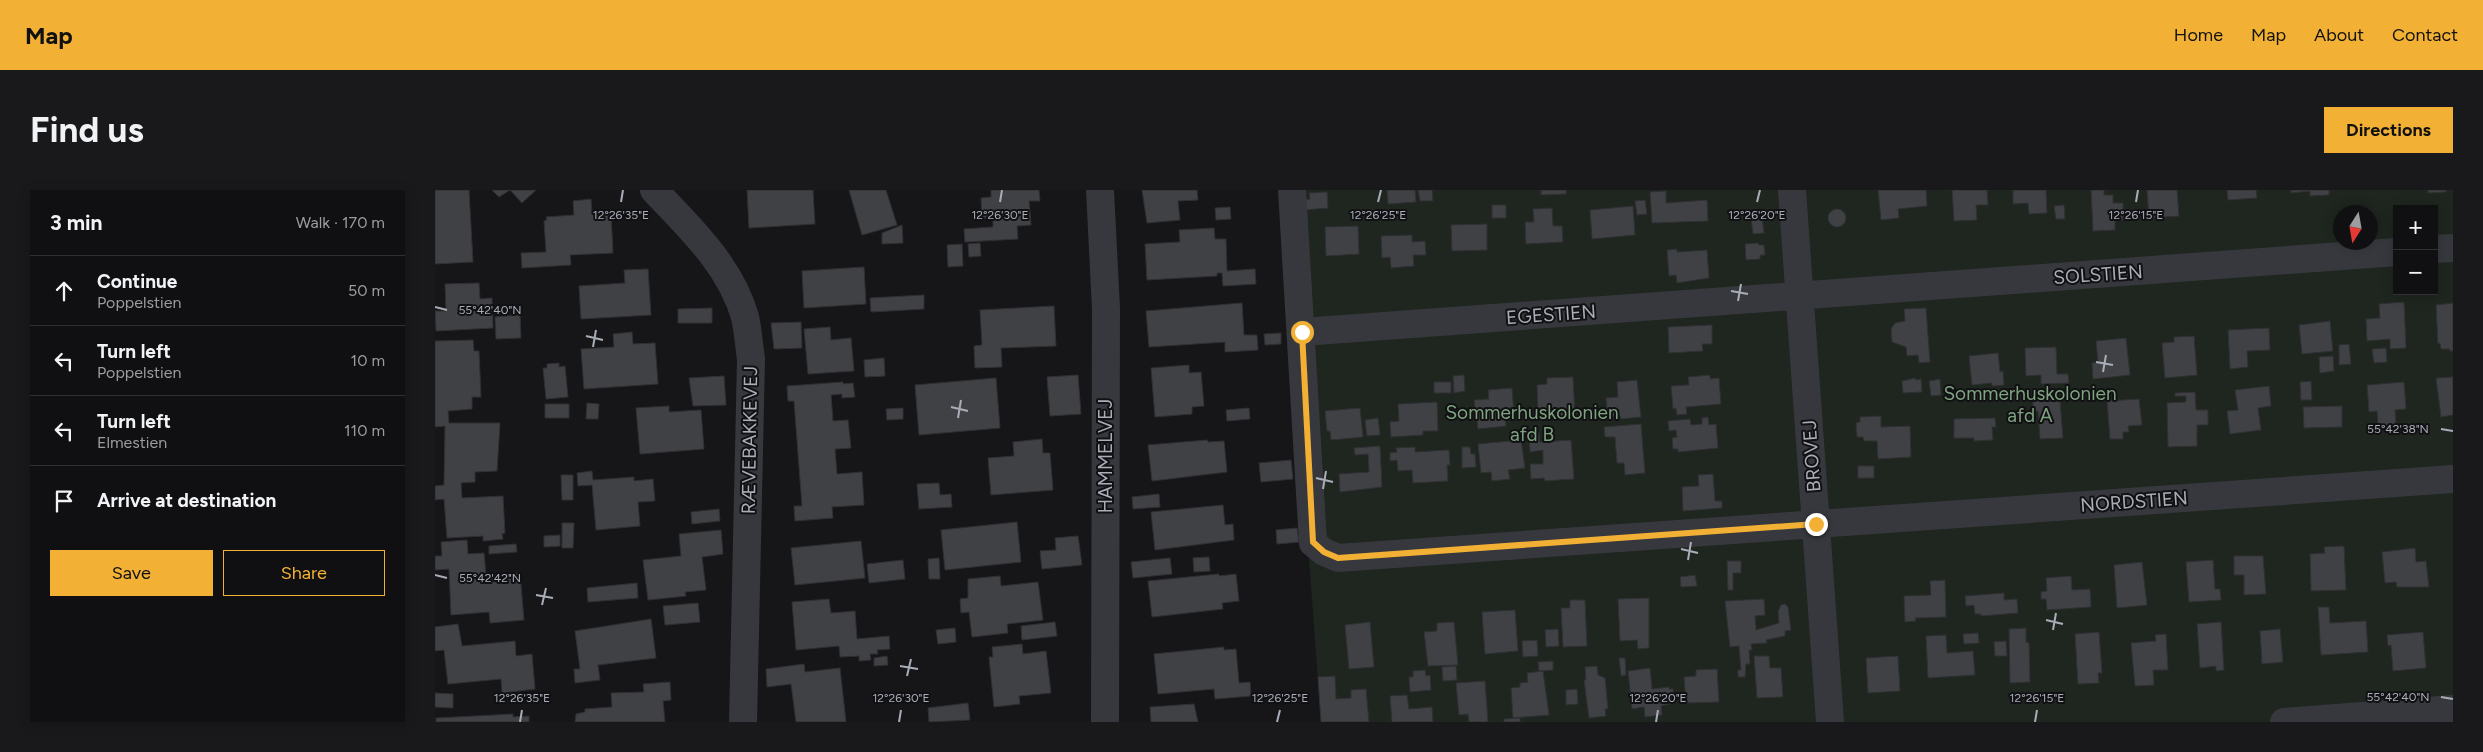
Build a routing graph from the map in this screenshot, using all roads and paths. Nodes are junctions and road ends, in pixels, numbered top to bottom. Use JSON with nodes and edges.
{"nodes":[{"id":1,"x":654,"y":190,"type":"edge"},
{"id":2,"x":1099,"y":190,"type":"edge"},
{"id":3,"x":1292,"y":190,"type":"edge"},
{"id":4,"x":1792,"y":190,"type":"edge"},
{"id":5,"x":2453,"y":248,"type":"edge"},
{"id":6,"x":2438,"y":250,"type":"edge"},
{"id":7,"x":2393,"y":252,"type":"edge"},
{"id":8,"x":1799,"y":296,"type":"junction"},
{"id":9,"x":1302,"y":332,"type":"junction"},
{"id":10,"x":2453,"y":479,"type":"edge"},
{"id":11,"x":1816,"y":524,"type":"junction"},
{"id":12,"x":2453,"y":709,"type":"edge"},
{"id":13,"x":743,"y":722,"type":"edge"},
{"id":14,"x":1105,"y":722,"type":"edge"},
{"id":15,"x":1830,"y":722,"type":"edge"},
{"id":16,"x":2284,"y":722,"type":"edge"}],
"edges":[{"from":1,"to":13,"type":"street","name":"RÆVEBAKKEVEJ"},
{"from":2,"to":14,"type":"street","name":"HAMMELVEJ"},
{"from":3,"to":9,"type":"street"},
{"from":4,"to":8,"type":"street","name":"BROVEJ"},
{"from":5,"to":6,"type":"street"},
{"from":7,"to":8,"type":"street","name":"SOLSTIEN"},
{"from":8,"to":9,"type":"street","name":"EGESTIEN"},
{"from":8,"to":11,"type":"street","name":"BROVEJ"},
{"from":9,"to":11,"type":"street","name":"NORDSTIEN"},
{"from":10,"to":11,"type":"street","name":"NORDSTIEN"},
{"from":11,"to":15,"type":"street","name":"BROVEJ"},
{"from":12,"to":16,"type":"street"}]}
